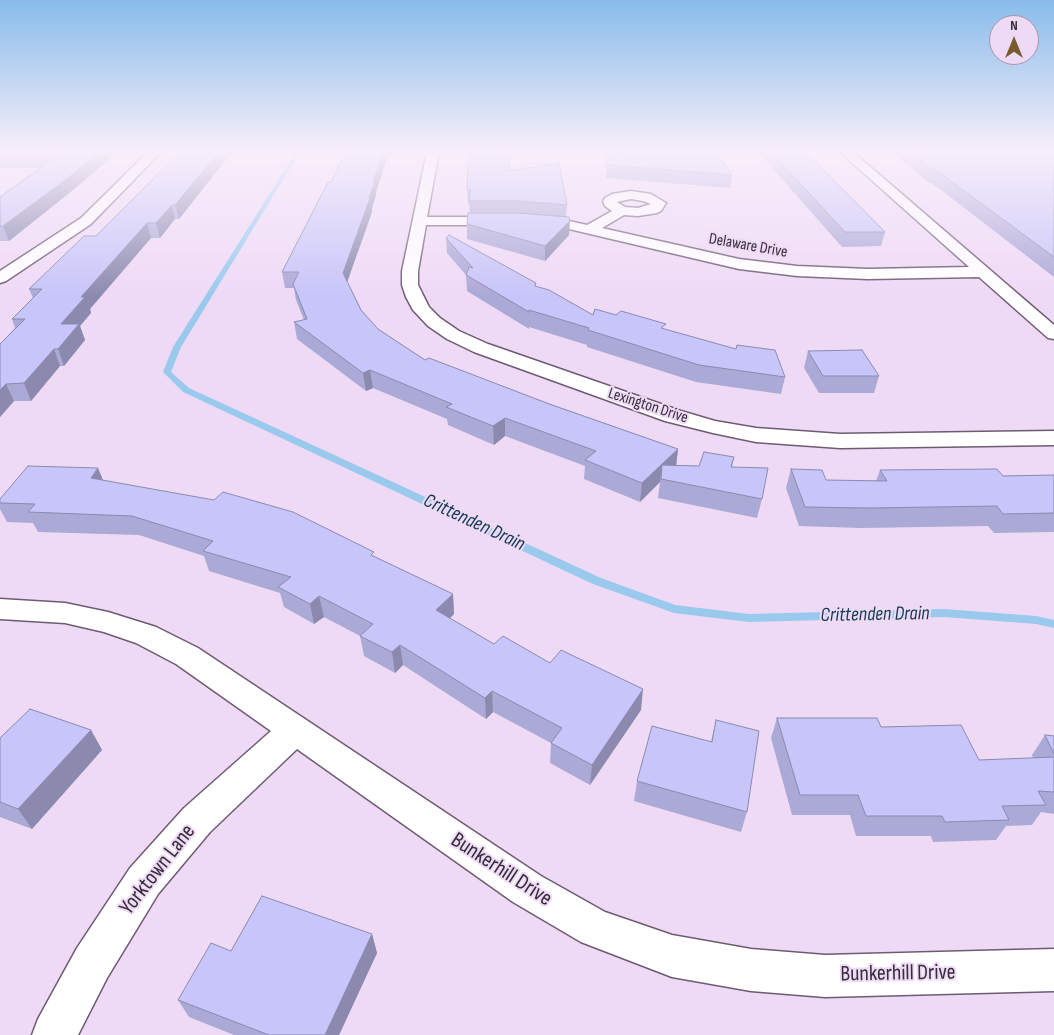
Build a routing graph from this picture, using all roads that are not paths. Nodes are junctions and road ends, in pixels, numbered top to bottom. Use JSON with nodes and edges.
{"nodes":[{"id":1,"x":107,"y":200,"type":"edge"},
{"id":2,"x":424,"y":200,"type":"edge"},
{"id":3,"x":901,"y":200,"type":"edge"},
{"id":4,"x":622,"y":211,"type":"dead end"},
{"id":5,"x":420,"y":222,"type":"junction"},
{"id":6,"x":590,"y":229,"type":"junction"},
{"id":7,"x":982,"y":272,"type":"junction"},
{"id":8,"x":0,"y":278,"type":"edge"},
{"id":9,"x":1054,"y":334,"type":"edge"},
{"id":10,"x":1054,"y":438,"type":"edge"},
{"id":11,"x":0,"y":609,"type":"edge"},
{"id":12,"x":295,"y":730,"type":"junction"},
{"id":13,"x":1054,"y":970,"type":"edge"},
{"id":14,"x":54,"y":1035,"type":"edge"}],
"edges":[{"from":1,"to":8,"type":"street"},
{"from":2,"to":5,"type":"street","name":"Lexington Drive"},
{"from":3,"to":7,"type":"street"},
{"from":4,"to":6,"type":"street"},
{"from":5,"to":6,"type":"street","name":"Delaware Drive"},
{"from":5,"to":10,"type":"street","name":"Lexington Drive"},
{"from":6,"to":7,"type":"street","name":"Delaware Drive"},
{"from":7,"to":9,"type":"street"},
{"from":11,"to":12,"type":"street","name":"Bunkerhill Drive"},
{"from":12,"to":13,"type":"street","name":"Bunkerhill Drive"},
{"from":12,"to":14,"type":"street","name":"Yorktown Lane"}]}
